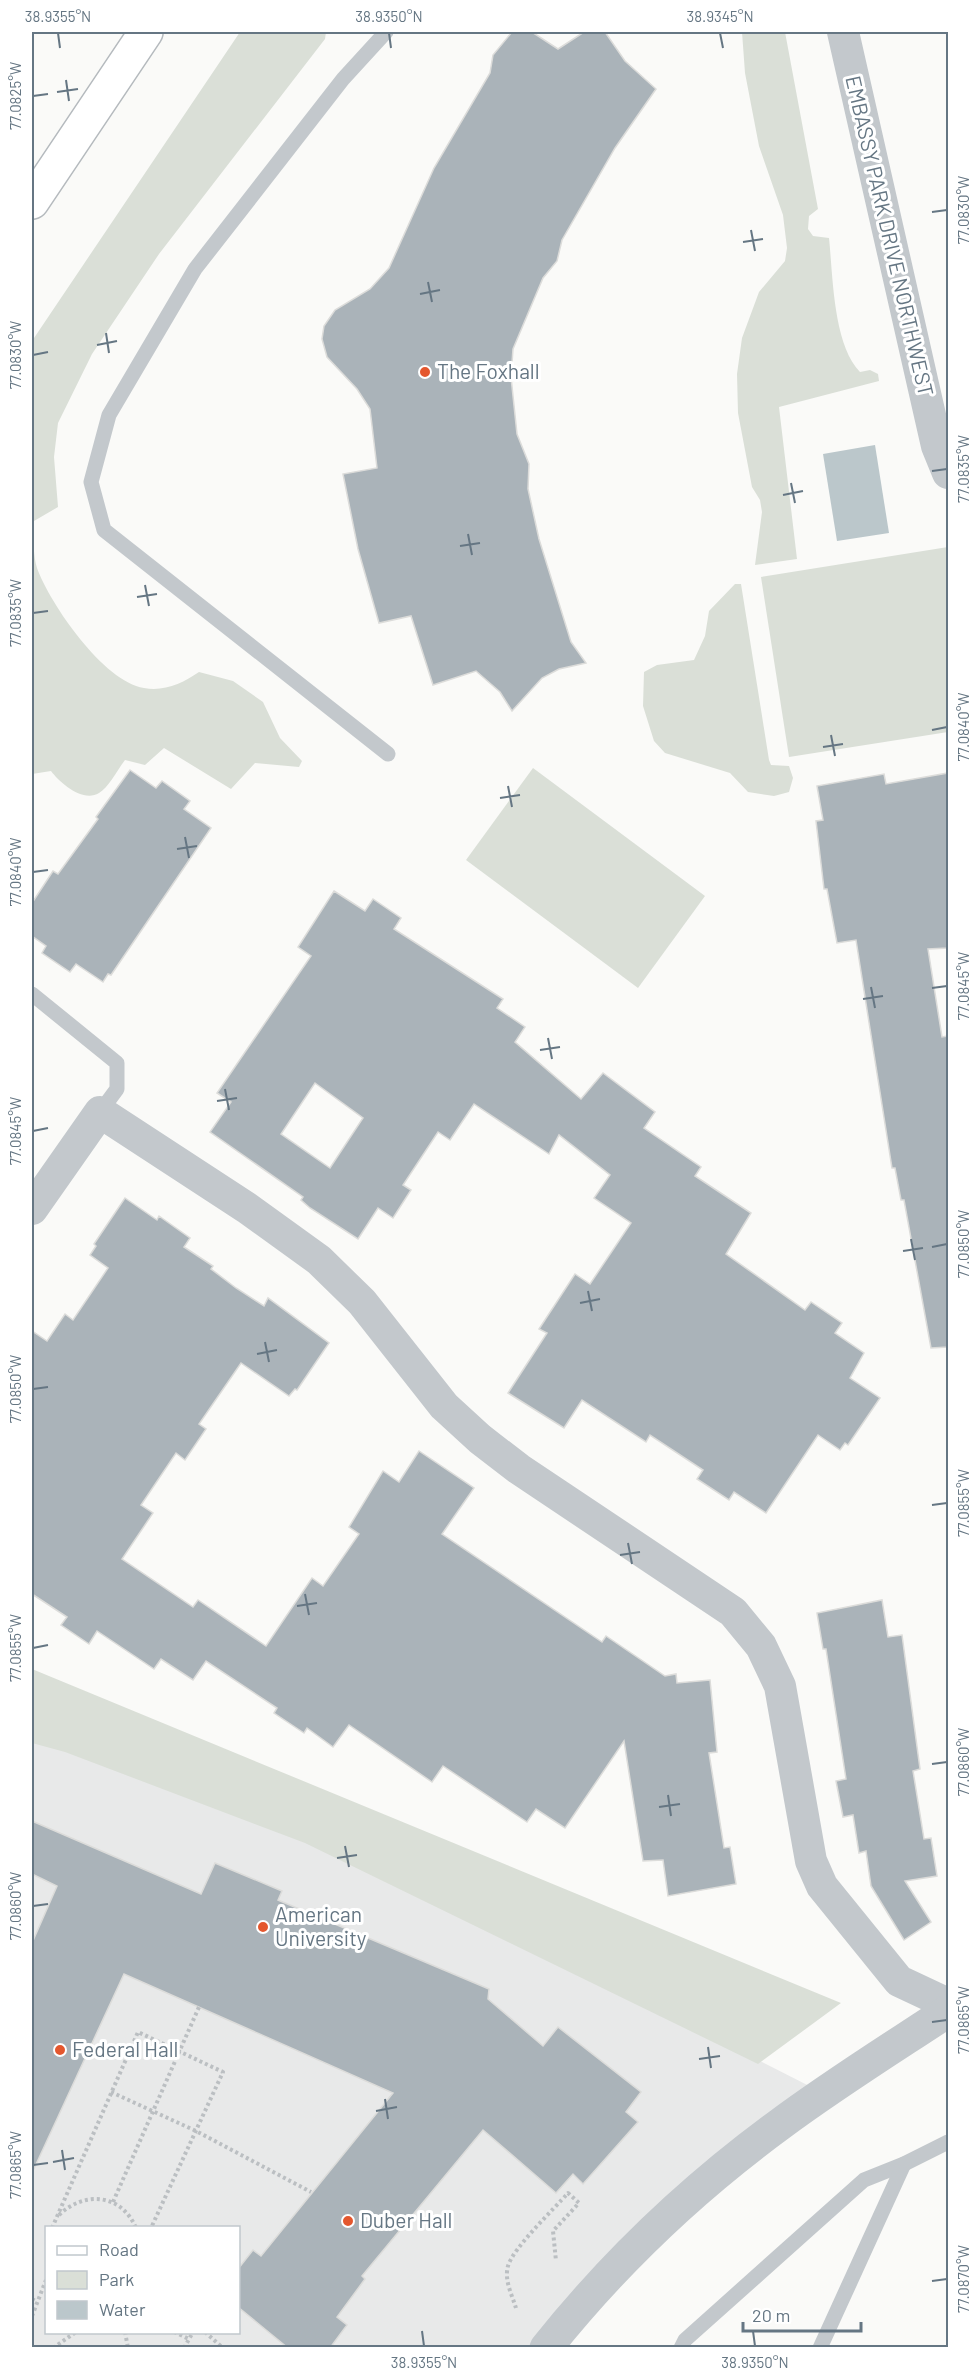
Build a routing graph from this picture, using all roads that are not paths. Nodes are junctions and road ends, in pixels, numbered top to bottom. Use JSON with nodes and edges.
{"nodes":[{"id":1,"x":146,"y":32,"type":"edge"},
{"id":2,"x":386,"y":32,"type":"edge"},
{"id":3,"x":843,"y":32,"type":"edge"},
{"id":4,"x":32,"y":202,"type":"edge"},
{"id":5,"x":948,"y":473,"type":"edge"},
{"id":6,"x":388,"y":754,"type":"dead end"},
{"id":7,"x":32,"y":994,"type":"edge"},
{"id":8,"x":100,"y":1112,"type":"junction"},
{"id":9,"x":32,"y":1209,"type":"edge"},
{"id":10,"x":948,"y":2004,"type":"edge"},
{"id":11,"x":948,"y":2011,"type":"edge"},
{"id":12,"x":948,"y":2142,"type":"edge"},
{"id":13,"x":904,"y":2164,"type":"junction"},
{"id":14,"x":546,"y":2348,"type":"edge"},
{"id":15,"x":681,"y":2348,"type":"edge"},
{"id":16,"x":820,"y":2348,"type":"edge"}],
"edges":[{"from":1,"to":4,"type":"main road"},
{"from":2,"to":6,"type":"lane"},
{"from":3,"to":5,"type":"street","name":"EMBASSY PARK DRIVE NORTHWEST"},
{"from":7,"to":8,"type":"lane"},
{"from":8,"to":9,"type":"street"},
{"from":8,"to":10,"type":"street"},
{"from":11,"to":14,"type":"street"},
{"from":12,"to":13,"type":"lane"},
{"from":13,"to":15,"type":"lane"},
{"from":13,"to":16,"type":"lane"}]}
